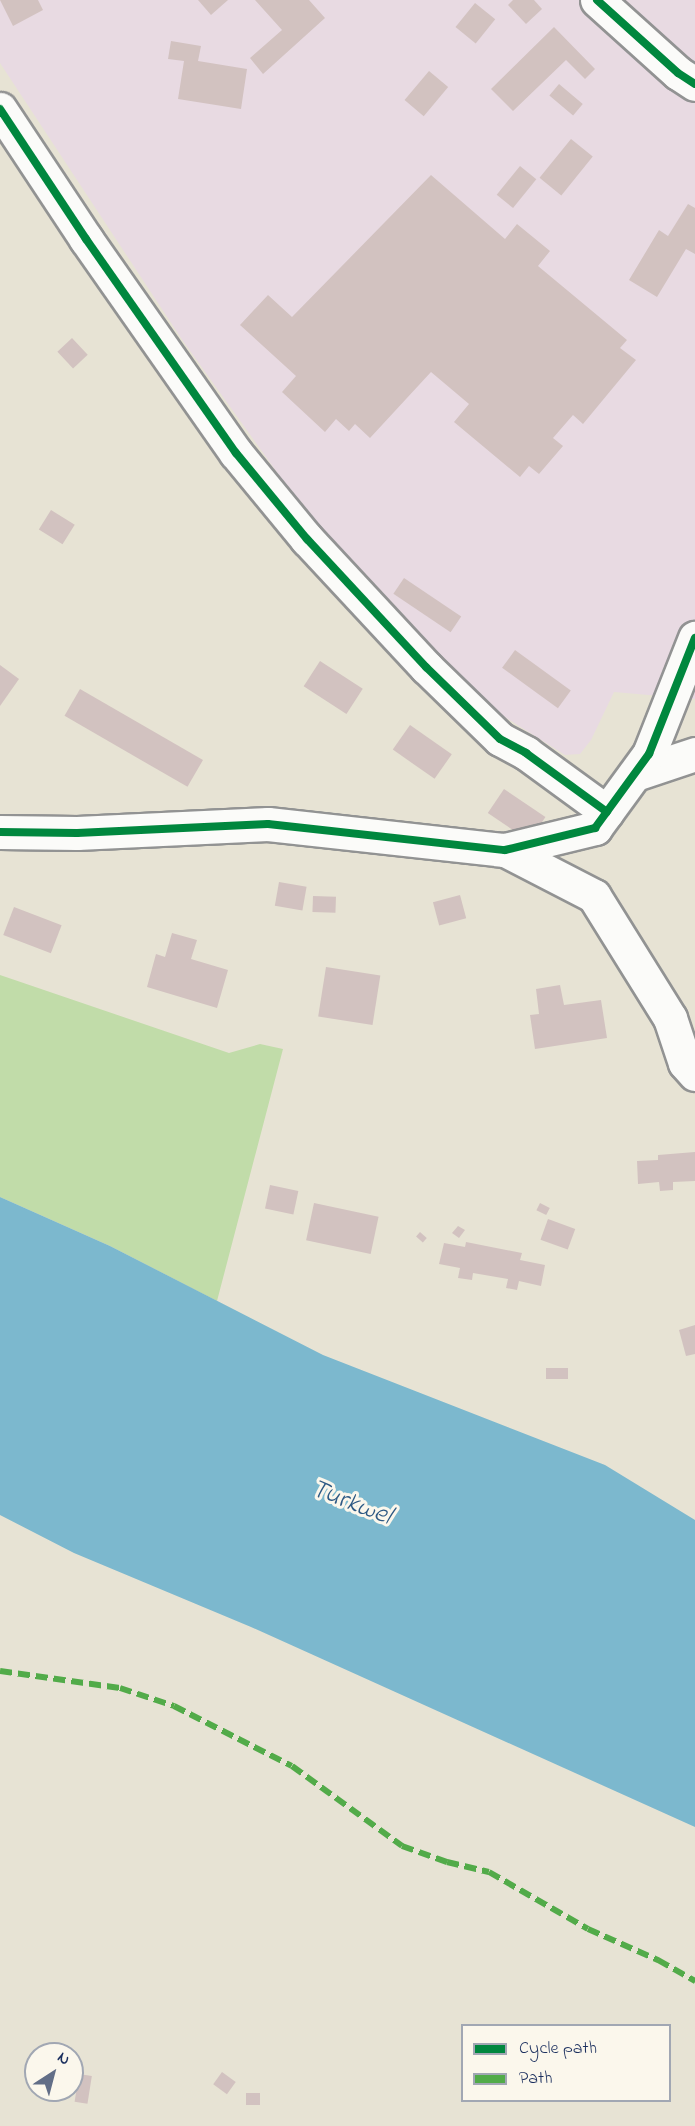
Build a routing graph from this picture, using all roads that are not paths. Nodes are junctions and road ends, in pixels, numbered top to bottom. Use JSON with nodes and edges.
{"nodes":[{"id":1,"x":597,"y":0,"type":"edge"},
{"id":2,"x":695,"y":84,"type":"edge"},
{"id":3,"x":0,"y":109,"type":"edge"},
{"id":4,"x":695,"y":638,"type":"edge"},
{"id":5,"x":695,"y":754,"type":"edge"},
{"id":6,"x":635,"y":774,"type":"junction"},
{"id":7,"x":607,"y":812,"type":"junction"},
{"id":8,"x":0,"y":832,"type":"edge"},
{"id":9,"x":506,"y":850,"type":"junction"},
{"id":10,"x":695,"y":1074,"type":"edge"}],
"edges":[{"from":1,"to":2,"type":"street"},
{"from":3,"to":7,"type":"street"},
{"from":4,"to":6,"type":"street"},
{"from":5,"to":6,"type":"street"},
{"from":6,"to":7,"type":"street"},
{"from":7,"to":9,"type":"street"},
{"from":8,"to":9,"type":"street"},
{"from":9,"to":10,"type":"street"}]}
